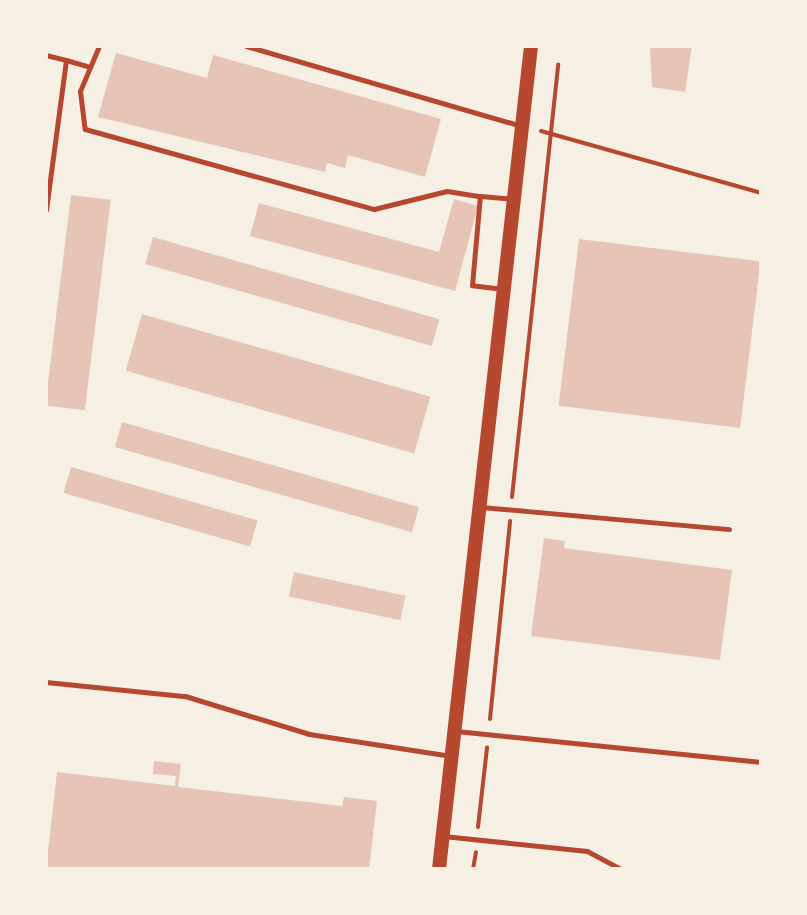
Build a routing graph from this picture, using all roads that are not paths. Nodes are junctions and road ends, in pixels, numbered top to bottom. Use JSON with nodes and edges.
{"nodes":[{"id":1,"x":99,"y":46,"type":"edge"},
{"id":2,"x":246,"y":46,"type":"edge"},
{"id":3,"x":531,"y":46,"type":"edge"},
{"id":4,"x":46,"y":55,"type":"edge"},
{"id":5,"x":66,"y":60,"type":"junction"},
{"id":6,"x":87,"y":66,"type":"junction"},
{"id":7,"x":523,"y":126,"type":"junction"},
{"id":8,"x":480,"y":196,"type":"junction"},
{"id":9,"x":514,"y":200,"type":"junction"},
{"id":10,"x":46,"y":210,"type":"edge"},
{"id":11,"x":504,"y":289,"type":"junction"},
{"id":12,"x":480,"y":507,"type":"junction"},
{"id":13,"x":729,"y":529,"type":"dead end"},
{"id":14,"x":46,"y":682,"type":"edge"},
{"id":15,"x":455,"y":731,"type":"junction"},
{"id":16,"x":452,"y":756,"type":"junction"},
{"id":17,"x":761,"y":762,"type":"edge"},
{"id":18,"x":443,"y":836,"type":"junction"},
{"id":19,"x":439,"y":869,"type":"edge"},
{"id":20,"x":621,"y":869,"type":"edge"}],
"edges":[{"from":1,"to":6,"type":"lane"},
{"from":2,"to":7,"type":"lane"},
{"from":3,"to":7,"type":"street"},
{"from":4,"to":5,"type":"lane"},
{"from":5,"to":6,"type":"lane"},
{"from":5,"to":10,"type":"lane"},
{"from":6,"to":8,"type":"lane"},
{"from":7,"to":9,"type":"street"},
{"from":8,"to":9,"type":"lane"},
{"from":8,"to":11,"type":"lane"},
{"from":9,"to":11,"type":"street"},
{"from":11,"to":12,"type":"street"},
{"from":12,"to":13,"type":"lane"},
{"from":12,"to":15,"type":"street"},
{"from":14,"to":16,"type":"lane"},
{"from":15,"to":16,"type":"street"},
{"from":15,"to":17,"type":"lane"},
{"from":16,"to":18,"type":"street"},
{"from":18,"to":19,"type":"street"},
{"from":18,"to":20,"type":"lane"}]}
